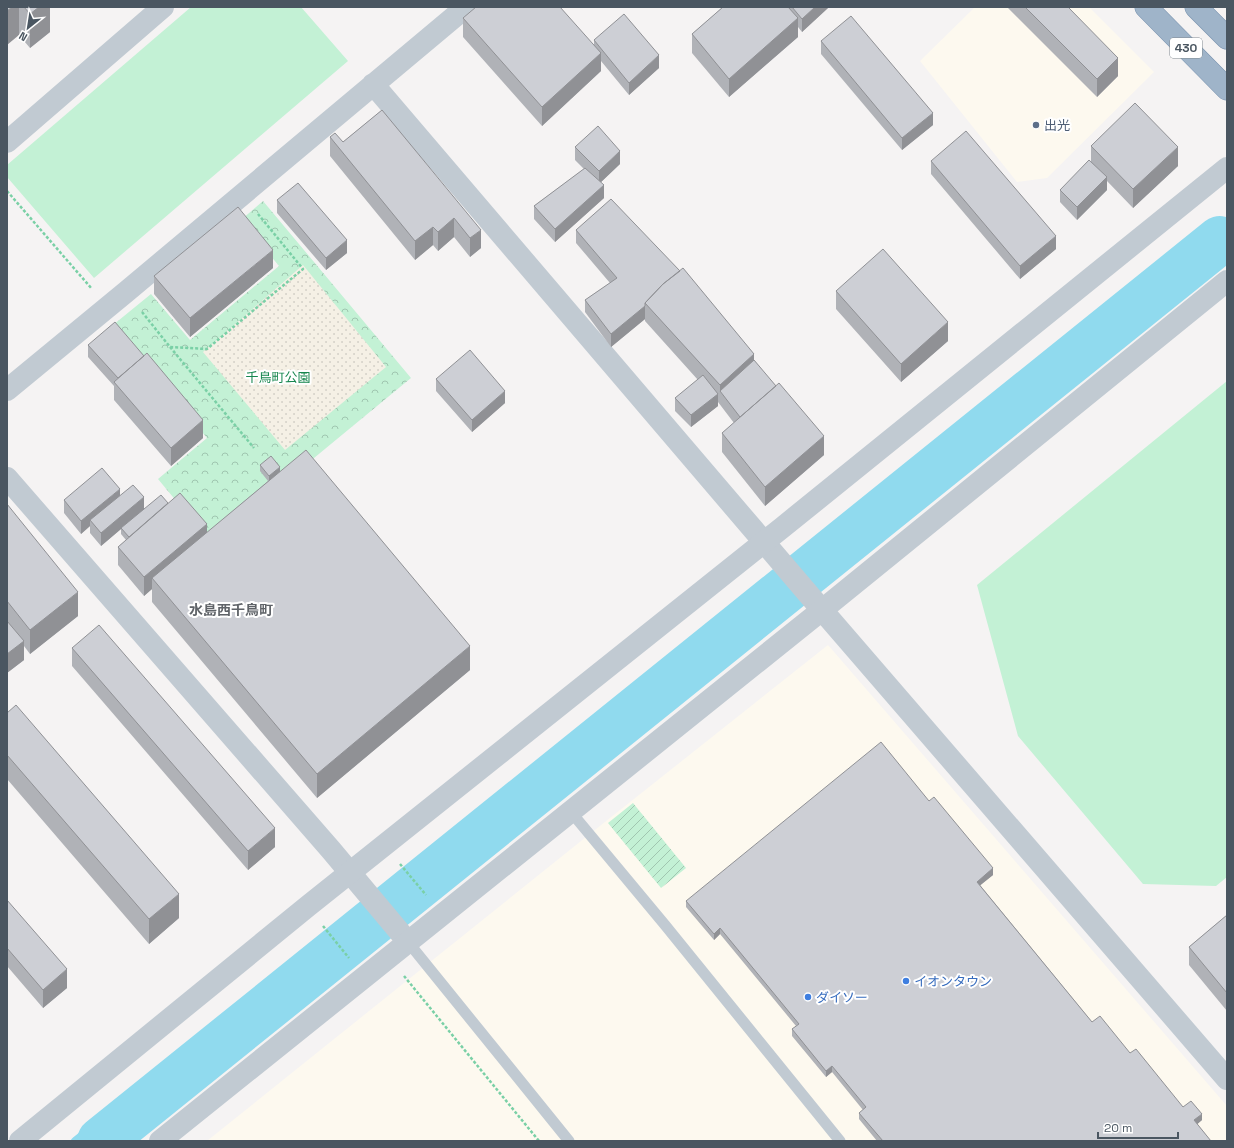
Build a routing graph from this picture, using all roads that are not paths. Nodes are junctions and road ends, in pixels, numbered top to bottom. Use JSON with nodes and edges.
{"nodes":[{"id":1,"x":163,"y":7,"type":"edge"},
{"id":2,"x":466,"y":7,"type":"edge"},
{"id":3,"x":1146,"y":7,"type":"edge"},
{"id":4,"x":1196,"y":7,"type":"edge"},
{"id":5,"x":1227,"y":38,"type":"edge"},
{"id":6,"x":373,"y":84,"type":"junction"},
{"id":7,"x":1227,"y":89,"type":"edge"},
{"id":8,"x":7,"y":142,"type":"edge"},
{"id":9,"x":1227,"y":168,"type":"edge"},
{"id":10,"x":1227,"y":282,"type":"edge"},
{"id":11,"x":7,"y":390,"type":"edge"},
{"id":12,"x":7,"y":478,"type":"edge"},
{"id":13,"x":764,"y":542,"type":"junction"},
{"id":14,"x":822,"y":610,"type":"junction"},
{"id":15,"x":571,"y":812,"type":"junction"},
{"id":16,"x":351,"y":873,"type":"junction"},
{"id":17,"x":408,"y":942,"type":"junction"},
{"id":18,"x":1227,"y":1079,"type":"edge"},
{"id":19,"x":171,"y":1138,"type":"edge"},
{"id":20,"x":20,"y":1141,"type":"edge"},
{"id":21,"x":569,"y":1141,"type":"edge"},
{"id":22,"x":840,"y":1141,"type":"edge"}],
"edges":[{"from":1,"to":8,"type":"street"},
{"from":2,"to":6,"type":"street"},
{"from":3,"to":7,"type":"highway","number":"430"},
{"from":4,"to":5,"type":"highway","number":"430"},
{"from":6,"to":11,"type":"street"},
{"from":6,"to":13,"type":"street"},
{"from":9,"to":13,"type":"street"},
{"from":10,"to":14,"type":"street"},
{"from":12,"to":16,"type":"street"},
{"from":13,"to":14,"type":"street"},
{"from":13,"to":16,"type":"street"},
{"from":14,"to":15,"type":"street"},
{"from":14,"to":18,"type":"street"},
{"from":15,"to":17,"type":"street"},
{"from":15,"to":22,"type":"lane"},
{"from":16,"to":17,"type":"street"},
{"from":16,"to":20,"type":"street"},
{"from":17,"to":19,"type":"street"},
{"from":17,"to":21,"type":"lane"}]}
